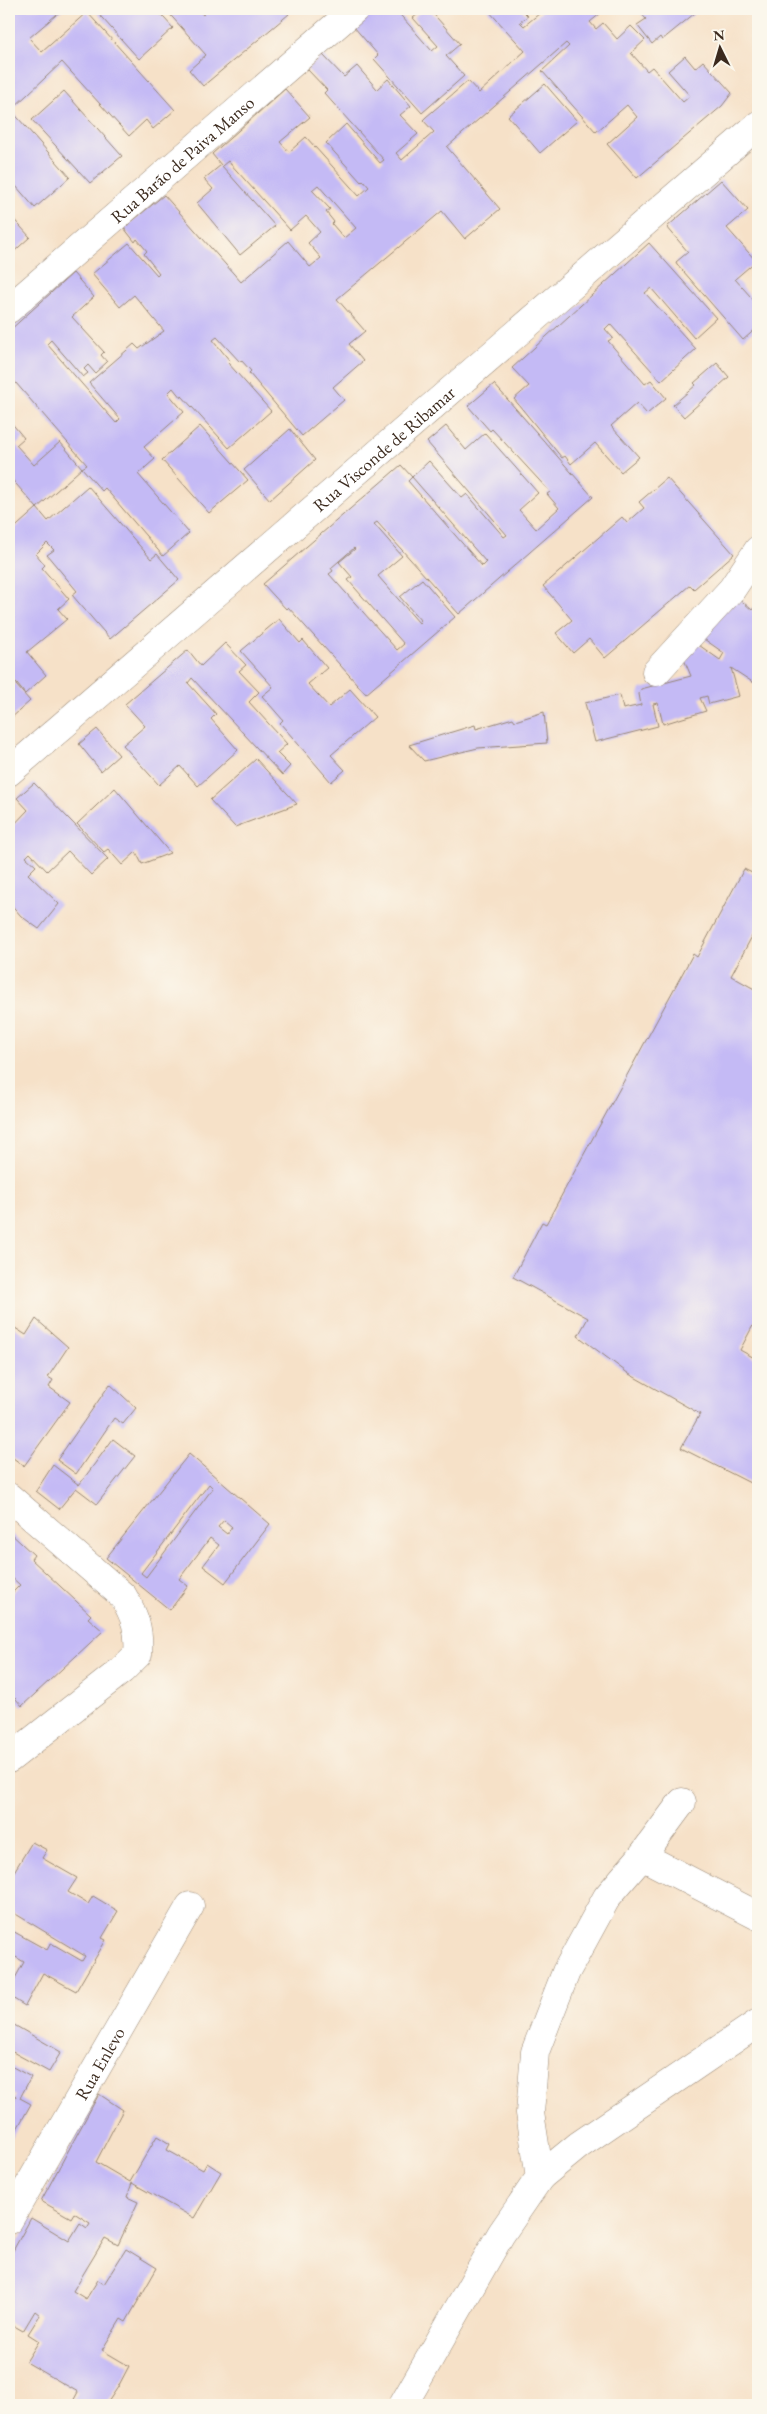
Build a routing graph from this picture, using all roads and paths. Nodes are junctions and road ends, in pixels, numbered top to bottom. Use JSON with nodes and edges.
{"nodes":[{"id":1,"x":356,"y":9,"type":"edge"},
{"id":2,"x":758,"y":125,"type":"edge"},
{"id":3,"x":9,"y":309,"type":"edge"},
{"id":4,"x":758,"y":550,"type":"edge"},
{"id":5,"x":656,"y":672,"type":"dead end"},
{"id":6,"x":9,"y":772,"type":"edge"},
{"id":7,"x":9,"y":1497,"type":"edge"},
{"id":8,"x":9,"y":1759,"type":"edge"},
{"id":9,"x":682,"y":1802,"type":"dead end"},
{"id":10,"x":642,"y":1856,"type":"junction"},
{"id":11,"x":190,"y":1906,"type":"dead end"},
{"id":12,"x":758,"y":1916,"type":"edge"},
{"id":13,"x":758,"y":2023,"type":"edge"},
{"id":14,"x":540,"y":2177,"type":"junction"},
{"id":15,"x":9,"y":2220,"type":"edge"},
{"id":16,"x":402,"y":2405,"type":"edge"}],
"edges":[{"from":1,"to":3,"type":"street","name":"Rua Barão de Paiva Manso"},
{"from":2,"to":6,"type":"street","name":"Rua Visconde de Ribamar"},
{"from":4,"to":5,"type":"street"},
{"from":7,"to":8,"type":"street"},
{"from":9,"to":10,"type":"street"},
{"from":10,"to":12,"type":"street"},
{"from":10,"to":14,"type":"street"},
{"from":11,"to":15,"type":"street","name":"Rua Enlevo"},
{"from":13,"to":14,"type":"street"},
{"from":14,"to":16,"type":"street"}]}
